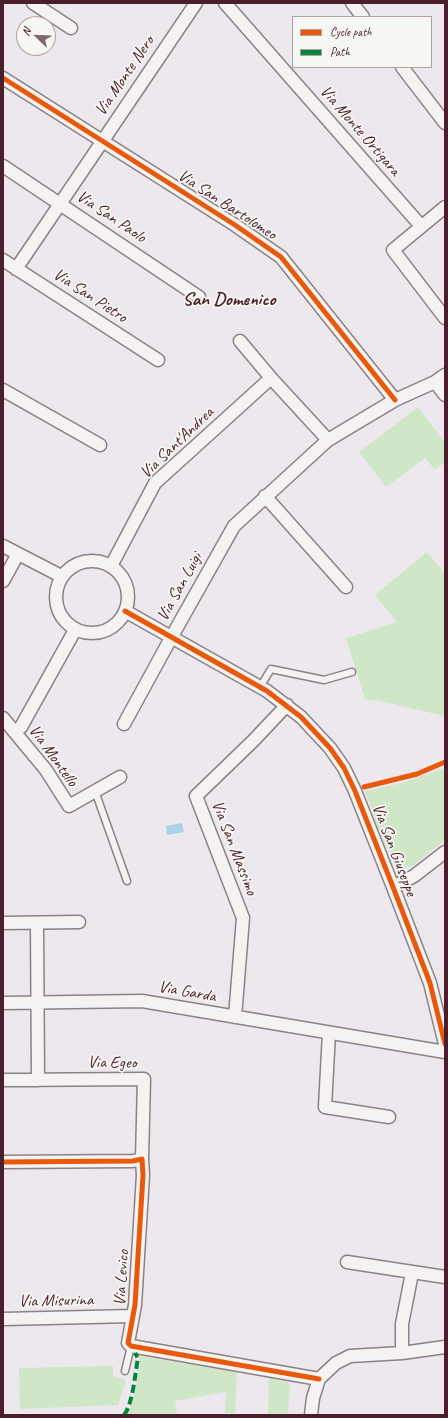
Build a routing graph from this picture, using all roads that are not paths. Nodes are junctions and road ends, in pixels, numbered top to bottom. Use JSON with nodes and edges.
{"nodes":[{"id":1,"x":196,"y":3,"type":"edge"},
{"id":2,"x":225,"y":3,"type":"edge"},
{"id":3,"x":352,"y":3,"type":"edge"},
{"id":4,"x":37,"y":4,"type":"edge"},
{"id":5,"x":362,"y":16,"type":"edge"},
{"id":6,"x":71,"y":28,"type":"dead end"},
{"id":7,"x":403,"y":68,"type":"edge"},
{"id":8,"x":3,"y":78,"type":"edge"},
{"id":9,"x":445,"y":123,"type":"edge"},
{"id":10,"x":102,"y":141,"type":"junction"},
{"id":11,"x":3,"y":166,"type":"edge"},
{"id":12,"x":60,"y":204,"type":"junction"},
{"id":13,"x":445,"y":207,"type":"edge"},
{"id":14,"x":421,"y":226,"type":"junction"},
{"id":15,"x":3,"y":260,"type":"edge"},
{"id":16,"x":16,"y":269,"type":"junction"},
{"id":17,"x":199,"y":297,"type":"dead end"},
{"id":18,"x":445,"y":318,"type":"edge"},
{"id":19,"x":240,"y":341,"type":"dead end"},
{"id":20,"x":158,"y":360,"type":"dead end"},
{"id":21,"x":271,"y":378,"type":"junction"},
{"id":22,"x":440,"y":378,"type":"edge"},
{"id":23,"x":3,"y":390,"type":"edge"},
{"id":24,"x":445,"y":395,"type":"edge"},
{"id":25,"x":395,"y":400,"type":"junction"},
{"id":26,"x":328,"y":440,"type":"junction"},
{"id":27,"x":100,"y":445,"type":"dead end"},
{"id":28,"x":265,"y":496,"type":"junction"},
{"id":29,"x":3,"y":546,"type":"edge"},
{"id":30,"x":18,"y":554,"type":"junction"},
{"id":31,"x":111,"y":566,"type":"junction"},
{"id":32,"x":62,"y":576,"type":"junction"},
{"id":33,"x":3,"y":581,"type":"edge"},
{"id":34,"x":346,"y":588,"type":"dead end"},
{"id":35,"x":125,"y":612,"type":"junction"},
{"id":36,"x":75,"y":630,"type":"junction"},
{"id":37,"x":170,"y":638,"type":"junction"},
{"id":38,"x":352,"y":672,"type":"dead end"},
{"id":39,"x":260,"y":687,"type":"junction"},
{"id":40,"x":287,"y":706,"type":"junction"},
{"id":41,"x":3,"y":718,"type":"edge"},
{"id":42,"x":124,"y":724,"type":"dead end"},
{"id":43,"x":15,"y":732,"type":"junction"},
{"id":44,"x":120,"y":777,"type":"dead end"},
{"id":45,"x":95,"y":792,"type":"junction"},
{"id":46,"x":445,"y":852,"type":"edge"},
{"id":47,"x":127,"y":881,"type":"dead end"},
{"id":48,"x":393,"y":887,"type":"junction"},
{"id":49,"x":37,"y":922,"type":"junction"},
{"id":50,"x":79,"y":922,"type":"dead end"},
{"id":51,"x":3,"y":923,"type":"edge"},
{"id":52,"x":3,"y":1003,"type":"edge"},
{"id":53,"x":38,"y":1003,"type":"junction"},
{"id":54,"x":235,"y":1017,"type":"junction"},
{"id":55,"x":329,"y":1033,"type":"junction"},
{"id":56,"x":445,"y":1044,"type":"edge"},
{"id":57,"x":445,"y":1052,"type":"edge"},
{"id":58,"x":3,"y":1080,"type":"edge"},
{"id":59,"x":38,"y":1080,"type":"junction"},
{"id":60,"x":389,"y":1117,"type":"dead end"},
{"id":61,"x":142,"y":1159,"type":"junction"},
{"id":62,"x":3,"y":1162,"type":"edge"},
{"id":63,"x":347,"y":1262,"type":"dead end"},
{"id":64,"x":412,"y":1273,"type":"junction"},
{"id":65,"x":445,"y":1277,"type":"edge"},
{"id":66,"x":133,"y":1316,"type":"junction"},
{"id":67,"x":3,"y":1319,"type":"edge"},
{"id":68,"x":131,"y":1346,"type":"junction"},
{"id":69,"x":445,"y":1346,"type":"edge"},
{"id":70,"x":402,"y":1353,"type":"junction"},
{"id":71,"x":126,"y":1371,"type":"dead end"},
{"id":72,"x":319,"y":1379,"type":"junction"},
{"id":73,"x":311,"y":1415,"type":"edge"}],
"edges":[{"from":1,"to":10,"type":"street","name":"Via Monte Nero"},
{"from":2,"to":14,"type":"street","name":"Via Monte Ortigara"},
{"from":3,"to":5,"type":"street"},
{"from":4,"to":6,"type":"street"},
{"from":7,"to":9,"type":"street"},
{"from":8,"to":10,"type":"street","name":"Via San Bartolomeo"},
{"from":10,"to":12,"type":"street","name":"Via Monte Nero"},
{"from":10,"to":25,"type":"street","name":"Via San Bartolomeo"},
{"from":11,"to":12,"type":"street","name":"Via San Paolo"},
{"from":12,"to":16,"type":"street","name":"Via Monte Nero"},
{"from":12,"to":17,"type":"street","name":"Via San Paolo"},
{"from":13,"to":14,"type":"street"},
{"from":14,"to":18,"type":"street"},
{"from":15,"to":16,"type":"street","name":"Via San Pietro"},
{"from":16,"to":20,"type":"street","name":"Via San Pietro"},
{"from":19,"to":21,"type":"street"},
{"from":21,"to":26,"type":"street"},
{"from":21,"to":31,"type":"street","name":"Via Sant'Andrea"},
{"from":22,"to":24,"type":"street"},
{"from":22,"to":25,"type":"street","name":"Via San Luigi"},
{"from":23,"to":27,"type":"street"},
{"from":25,"to":26,"type":"street","name":"Via San Luigi"},
{"from":26,"to":28,"type":"street","name":"Via San Luigi"},
{"from":28,"to":34,"type":"street"},
{"from":28,"to":37,"type":"street","name":"Via San Luigi"},
{"from":29,"to":30,"type":"street"},
{"from":30,"to":32,"type":"street"},
{"from":30,"to":33,"type":"street"},
{"from":31,"to":32,"type":"street"},
{"from":31,"to":35,"type":"street"},
{"from":32,"to":36,"type":"street"},
{"from":35,"to":36,"type":"street"},
{"from":35,"to":37,"type":"street","name":"Via San Giuseppe"},
{"from":36,"to":43,"type":"street"},
{"from":37,"to":39,"type":"street","name":"Via San Giuseppe"},
{"from":37,"to":42,"type":"street","name":"Via San Luigi"},
{"from":38,"to":39,"type":"lane"},
{"from":39,"to":40,"type":"street","name":"Via San Giuseppe"},
{"from":40,"to":48,"type":"street","name":"Via San Giuseppe"},
{"from":40,"to":54,"type":"street","name":"Via San Massimo"},
{"from":41,"to":43,"type":"street","name":"Via Montello"},
{"from":43,"to":45,"type":"street","name":"Via Montello"},
{"from":44,"to":45,"type":"street","name":"Via Montello"},
{"from":45,"to":47,"type":"lane"},
{"from":46,"to":48,"type":"street"},
{"from":48,"to":56,"type":"street","name":"Via San Giuseppe"},
{"from":49,"to":50,"type":"street"},
{"from":49,"to":51,"type":"street"},
{"from":49,"to":53,"type":"street"},
{"from":52,"to":53,"type":"street","name":"Via Garda"},
{"from":53,"to":54,"type":"street","name":"Via Garda"},
{"from":53,"to":59,"type":"street"},
{"from":54,"to":55,"type":"street","name":"Via Garda"},
{"from":55,"to":57,"type":"street","name":"Via Garda"},
{"from":55,"to":60,"type":"street"},
{"from":58,"to":59,"type":"street","name":"Via Egeo"},
{"from":59,"to":61,"type":"street","name":"Via Egeo"},
{"from":61,"to":62,"type":"street"},
{"from":61,"to":66,"type":"street","name":"Via Levico"},
{"from":63,"to":64,"type":"street"},
{"from":64,"to":65,"type":"street"},
{"from":64,"to":70,"type":"street"},
{"from":66,"to":67,"type":"street","name":"Via Misurina"},
{"from":66,"to":68,"type":"street","name":"Via Levico"},
{"from":68,"to":71,"type":"lane"},
{"from":68,"to":72,"type":"street"},
{"from":69,"to":70,"type":"street"},
{"from":70,"to":72,"type":"street"},
{"from":72,"to":73,"type":"street"}]}
